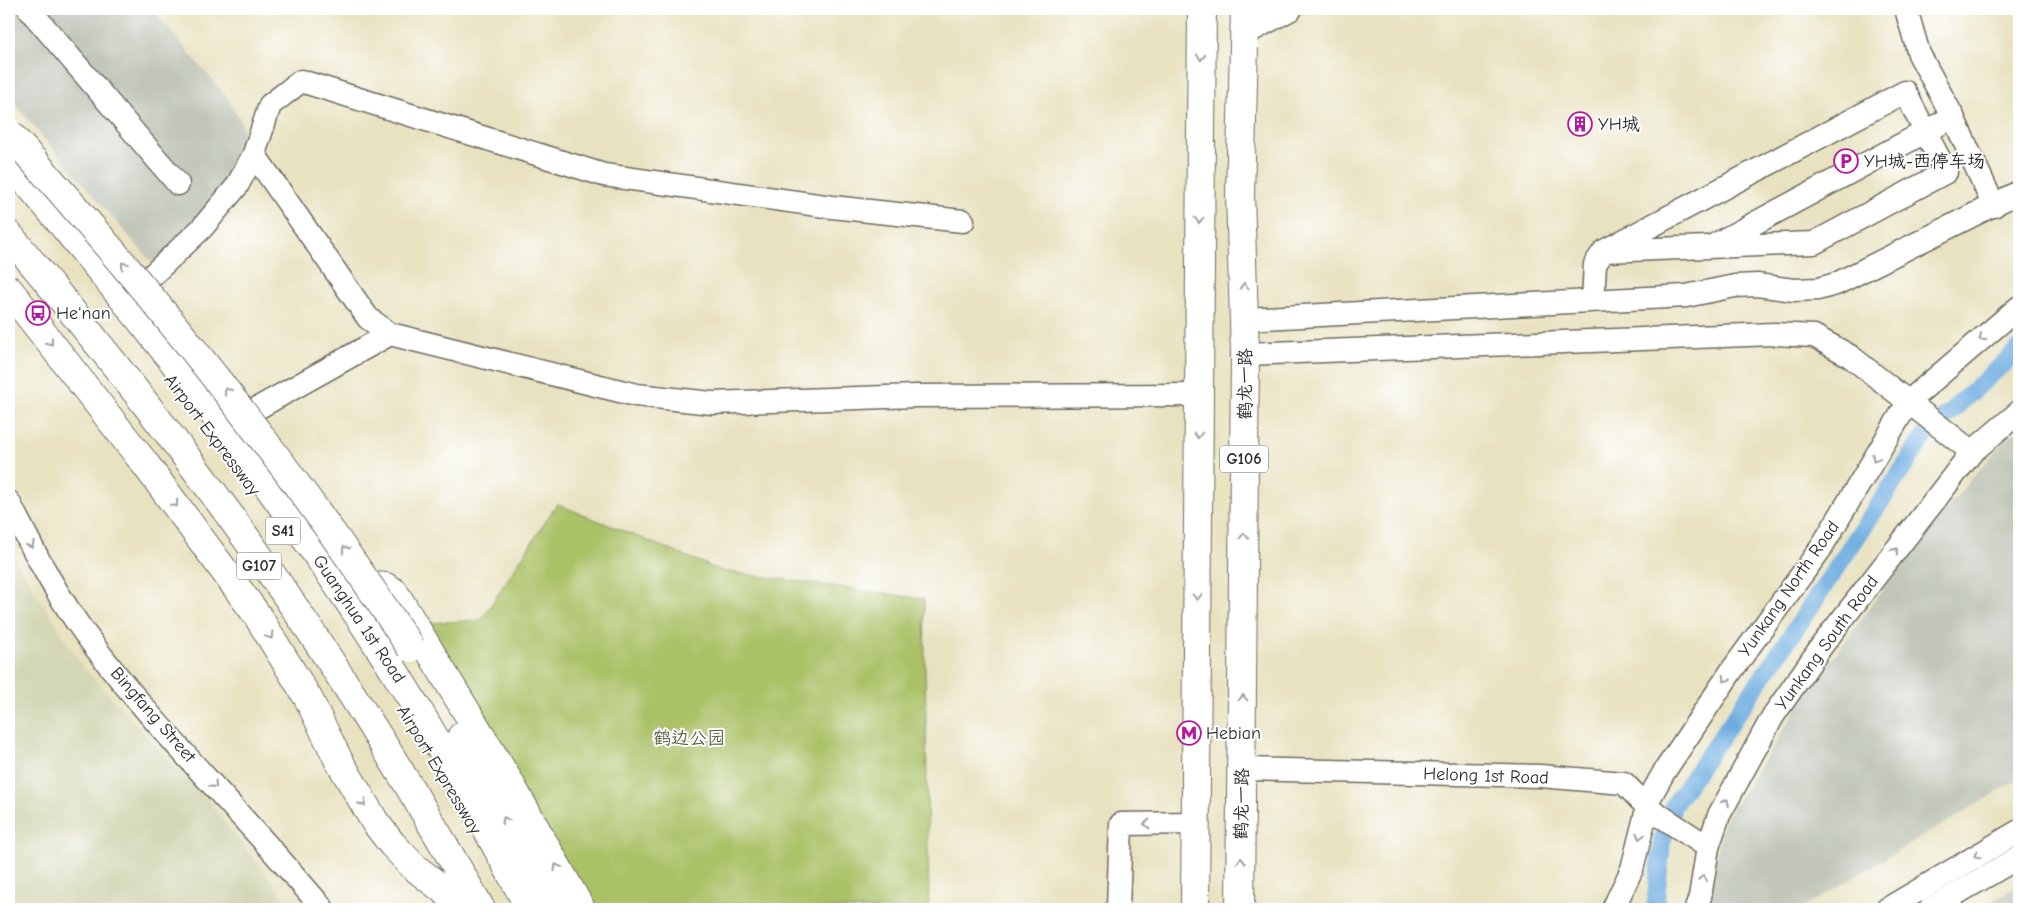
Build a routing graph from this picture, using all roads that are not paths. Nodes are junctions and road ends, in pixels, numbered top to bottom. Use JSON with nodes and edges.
{"nodes":[{"id":1,"x":29,"y":9,"type":"edge"},
{"id":2,"x":1202,"y":9,"type":"edge"},
{"id":3,"x":1291,"y":9,"type":"edge"},
{"id":4,"x":1906,"y":9,"type":"edge"},
{"id":5,"x":1245,"y":21,"type":"edge"},
{"id":6,"x":1953,"y":117,"type":"junction"},
{"id":7,"x":1925,"y":132,"type":"junction"},
{"id":8,"x":9,"y":133,"type":"edge"},
{"id":9,"x":254,"y":154,"type":"junction"},
{"id":10,"x":9,"y":161,"type":"edge"},
{"id":11,"x":9,"y":179,"type":"edge"},
{"id":12,"x":178,"y":184,"type":"dead end"},
{"id":13,"x":2019,"y":192,"type":"edge"},
{"id":14,"x":1994,"y":206,"type":"junction"},
{"id":15,"x":963,"y":221,"type":"dead end"},
{"id":16,"x":9,"y":234,"type":"edge"},
{"id":17,"x":1710,"y":248,"type":"junction"},
{"id":18,"x":9,"y":250,"type":"edge"},
{"id":19,"x":1604,"y":251,"type":"junction"},
{"id":20,"x":9,"y":290,"type":"edge"},
{"id":21,"x":1593,"y":300,"type":"junction"},
{"id":22,"x":124,"y":302,"type":"junction"},
{"id":23,"x":2019,"y":307,"type":"edge"},
{"id":24,"x":1245,"y":319,"type":"junction"},
{"id":25,"x":390,"y":334,"type":"junction"},
{"id":26,"x":1245,"y":354,"type":"junction"},
{"id":27,"x":1198,"y":395,"type":"junction"},
{"id":28,"x":1909,"y":401,"type":"junction"},
{"id":29,"x":2019,"y":412,"type":"edge"},
{"id":30,"x":224,"y":427,"type":"junction"},
{"id":31,"x":1972,"y":452,"type":"junction"},
{"id":32,"x":9,"y":502,"type":"edge"},
{"id":33,"x":334,"y":580,"type":"junction"},
{"id":34,"x":1243,"y":769,"type":"junction"},
{"id":35,"x":1646,"y":807,"type":"junction"},
{"id":36,"x":1196,"y":823,"type":"junction"},
{"id":37,"x":2019,"y":831,"type":"edge"},
{"id":38,"x":1708,"y":847,"type":"junction"},
{"id":39,"x":2019,"y":857,"type":"edge"},
{"id":40,"x":322,"y":909,"type":"edge"},
{"id":41,"x":469,"y":909,"type":"edge"},
{"id":42,"x":481,"y":909,"type":"edge"},
{"id":43,"x":520,"y":909,"type":"edge"},
{"id":44,"x":530,"y":909,"type":"edge"},
{"id":45,"x":553,"y":909,"type":"edge"},
{"id":46,"x":580,"y":909,"type":"edge"},
{"id":47,"x":1118,"y":909,"type":"edge"},
{"id":48,"x":1195,"y":909,"type":"edge"},
{"id":49,"x":1240,"y":909,"type":"edge"},
{"id":50,"x":1613,"y":909,"type":"edge"},
{"id":51,"x":1696,"y":909,"type":"edge"},
{"id":52,"x":1886,"y":909,"type":"edge"},
{"id":53,"x":1930,"y":909,"type":"edge"}],
"edges":[{"from":1,"to":12,"type":"street"},
{"from":2,"to":27,"type":"highway","number":"G106","one_way":true},
{"from":3,"to":5,"type":"street"},
{"from":4,"to":6,"type":"street"},
{"from":24,"to":5,"type":"highway","name":"鹤龙一路","number":"G106","one_way":true},
{"from":6,"to":7,"type":"street"},
{"from":6,"to":14,"type":"street"},
{"from":7,"to":17,"type":"street"},
{"from":7,"to":17,"type":"street"},
{"from":7,"to":19,"type":"street"},
{"from":45,"to":8,"type":"highway","one_way":true,"bridge":true},
{"from":9,"to":15,"type":"street"},
{"from":9,"to":22,"type":"street"},
{"from":9,"to":25,"type":"street"},
{"from":10,"to":22,"type":"highway","name":"Guanghua 1st Road"},
{"from":11,"to":43,"type":"highway","name":"Airport Expressway","number":"S41"},
{"from":13,"to":14,"type":"street"},
{"from":14,"to":21,"type":"street"},
{"from":16,"to":42,"type":"highway","name":"Airport Expressway","number":"S41"},
{"from":17,"to":19,"type":"street"},
{"from":18,"to":41,"type":"highway","number":"G107"},
{"from":19,"to":21,"type":"street"},
{"from":20,"to":41,"type":"highway","one_way":true},
{"from":21,"to":24,"type":"street"},
{"from":22,"to":30,"type":"highway","name":"Guanghua 1st Road"},
{"from":23,"to":28,"type":"street","name":"Yunkang North Road","one_way":true},
{"from":24,"to":26,"type":"highway","name":"鹤龙一路","number":"G106"},
{"from":25,"to":27,"type":"street"},
{"from":25,"to":30,"type":"street"},
{"from":26,"to":28,"type":"street"},
{"from":34,"to":26,"type":"highway","name":"鹤龙一路","number":"G106","one_way":true},
{"from":27,"to":36,"type":"highway","number":"G106","one_way":true},
{"from":28,"to":31,"type":"street"},
{"from":28,"to":35,"type":"street","name":"Yunkang North Road","one_way":true},
{"from":29,"to":31,"type":"street","name":"Yunkang South Road"},
{"from":30,"to":33,"type":"highway","name":"Guanghua 1st Road"},
{"from":38,"to":31,"type":"street","name":"Yunkang South Road","one_way":true},
{"from":32,"to":40,"type":"street","name":"Bingfang Street","one_way":true},
{"from":33,"to":44,"type":"highway","name":"Guanghua 1st Road"},
{"from":46,"to":33,"type":"highway","one_way":true},
{"from":34,"to":35,"type":"street","name":"Helong 1st Road"},
{"from":49,"to":34,"type":"highway","name":"鹤龙一路","number":"G106","one_way":true},
{"from":35,"to":38,"type":"street","name":"Helong 1st Road"},
{"from":35,"to":50,"type":"street","name":"Yunkang North Road","one_way":true},
{"from":36,"to":47,"type":"street","one_way":true},
{"from":36,"to":48,"type":"highway","number":"G106"},
{"from":37,"to":52,"type":"street","one_way":true},
{"from":51,"to":38,"type":"street","name":"Yunkang South Road","one_way":true},
{"from":39,"to":53,"type":"street"}]}
